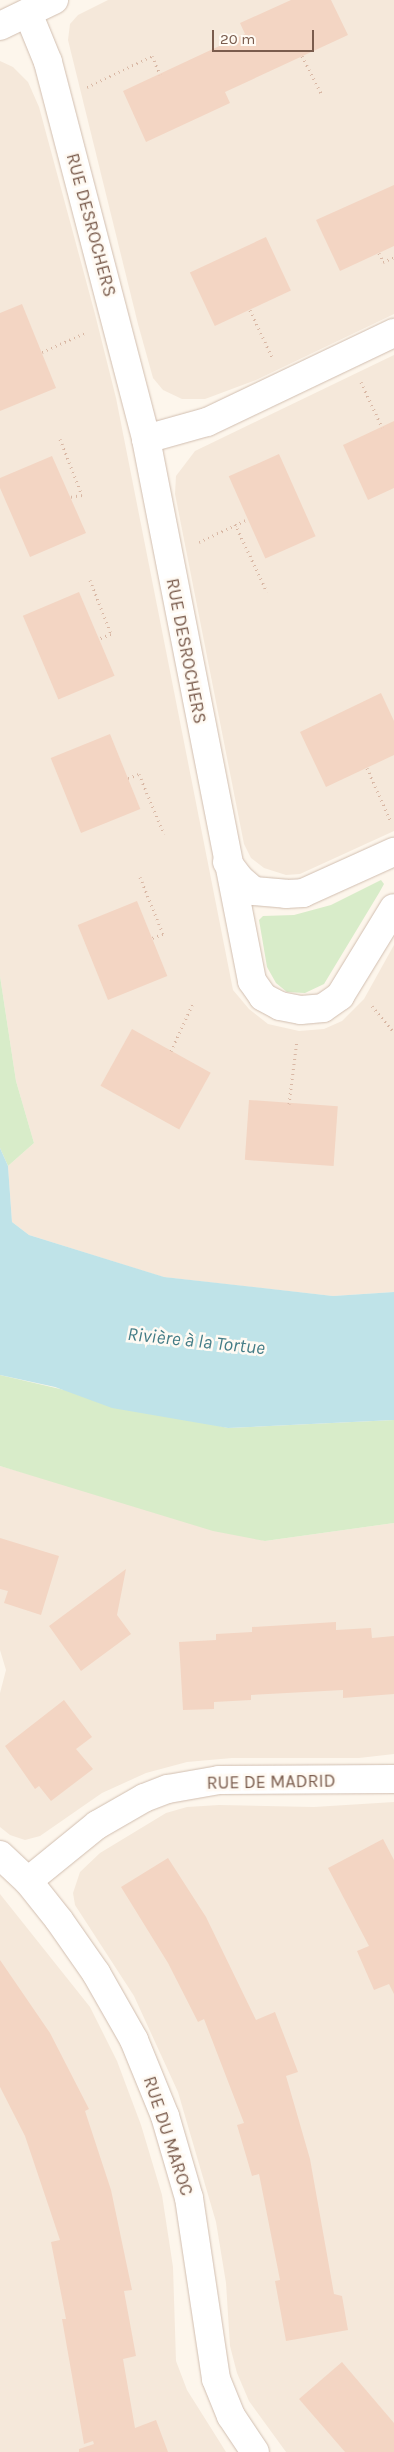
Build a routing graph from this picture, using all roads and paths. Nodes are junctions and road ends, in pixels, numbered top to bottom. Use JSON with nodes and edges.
{"nodes":[{"id":1,"x":54,"y":0,"type":"edge"},
{"id":2,"x":28,"y":13,"type":"junction"},
{"id":3,"x":0,"y":26,"type":"edge"},
{"id":4,"x":302,"y":56,"type":"dead end"},
{"id":5,"x":160,"y":74,"type":"dead end"},
{"id":6,"x":321,"y":94,"type":"dead end"},
{"id":7,"x":58,"y":102,"type":"junction"},
{"id":8,"x":379,"y":253,"type":"dead end"},
{"id":9,"x":394,"y":257,"type":"edge"},
{"id":10,"x":250,"y":310,"type":"dead end"},
{"id":11,"x":116,"y":320,"type":"junction"},
{"id":12,"x":394,"y":333,"type":"edge"},
{"id":13,"x":42,"y":352,"type":"dead end"},
{"id":14,"x":348,"y":354,"type":"junction"},
{"id":15,"x":286,"y":384,"type":"junction"},
{"id":16,"x":382,"y":427,"type":"dead end"},
{"id":17,"x":60,"y":439,"type":"dead end"},
{"id":18,"x":146,"y":439,"type":"junction"},
{"id":19,"x":70,"y":497,"type":"dead end"},
{"id":20,"x":248,"y":519,"type":"dead end"},
{"id":21,"x":235,"y":524,"type":"junction"},
{"id":22,"x":168,"y":556,"type":"junction"},
{"id":23,"x":90,"y":580,"type":"dead end"},
{"id":24,"x":266,"y":592,"type":"dead end"},
{"id":25,"x":98,"y":639,"type":"dead end"},
{"id":26,"x":367,"y":768,"type":"dead end"},
{"id":27,"x":128,"y":778,"type":"dead end"},
{"id":28,"x":394,"y":829,"type":"edge"},
{"id":29,"x":164,"y":834,"type":"dead end"},
{"id":30,"x":394,"y":852,"type":"edge"},
{"id":31,"x":227,"y":862,"type":"junction"},
{"id":32,"x":140,"y":877,"type":"dead end"},
{"id":33,"x":394,"y":908,"type":"edge"},
{"id":34,"x":152,"y":938,"type":"dead end"},
{"id":35,"x":193,"y":1003,"type":"dead end"},
{"id":36,"x":300,"y":1010,"type":"junction"},
{"id":37,"x":171,"y":1050,"type":"dead end"},
{"id":38,"x":289,"y":1104,"type":"dead end"},
{"id":39,"x":394,"y":1779,"type":"edge"},
{"id":40,"x":0,"y":1855,"type":"edge"},
{"id":41,"x":28,"y":1881,"type":"junction"},
{"id":42,"x":256,"y":2452,"type":"edge"}],
"edges":[{"from":1,"to":2,"type":"street"},
{"from":2,"to":3,"type":"street"},
{"from":2,"to":7,"type":"street","name":"RUE DESROCHERS"},
{"from":4,"to":6,"type":"path"},
{"from":5,"to":7,"type":"path"},
{"from":7,"to":11,"type":"street","name":"RUE DESROCHERS"},
{"from":8,"to":9,"type":"path"},
{"from":10,"to":15,"type":"path"},
{"from":11,"to":13,"type":"path"},
{"from":11,"to":18,"type":"street","name":"RUE DESROCHERS"},
{"from":12,"to":14,"type":"street"},
{"from":14,"to":15,"type":"street"},
{"from":14,"to":16,"type":"path"},
{"from":15,"to":18,"type":"street"},
{"from":17,"to":19,"type":"path"},
{"from":18,"to":22,"type":"street","name":"RUE DESROCHERS"},
{"from":20,"to":21,"type":"path"},
{"from":21,"to":22,"type":"path"},
{"from":21,"to":24,"type":"path"},
{"from":22,"to":31,"type":"street","name":"RUE DESROCHERS"},
{"from":23,"to":25,"type":"path"},
{"from":26,"to":28,"type":"path"},
{"from":27,"to":29,"type":"path"},
{"from":30,"to":31,"type":"street","name":"RUE DESROCHERS"},
{"from":31,"to":36,"type":"street","name":"RUE DESROCHERS"},
{"from":32,"to":34,"type":"path"},
{"from":33,"to":36,"type":"street","name":"RUE DESROCHERS"},
{"from":35,"to":37,"type":"path"},
{"from":36,"to":38,"type":"path"},
{"from":39,"to":41,"type":"street","name":"RUE DE MADRID"},
{"from":40,"to":41,"type":"street","name":"RUE DU MAROC"},
{"from":41,"to":42,"type":"street","name":"RUE DU MAROC"}]}
